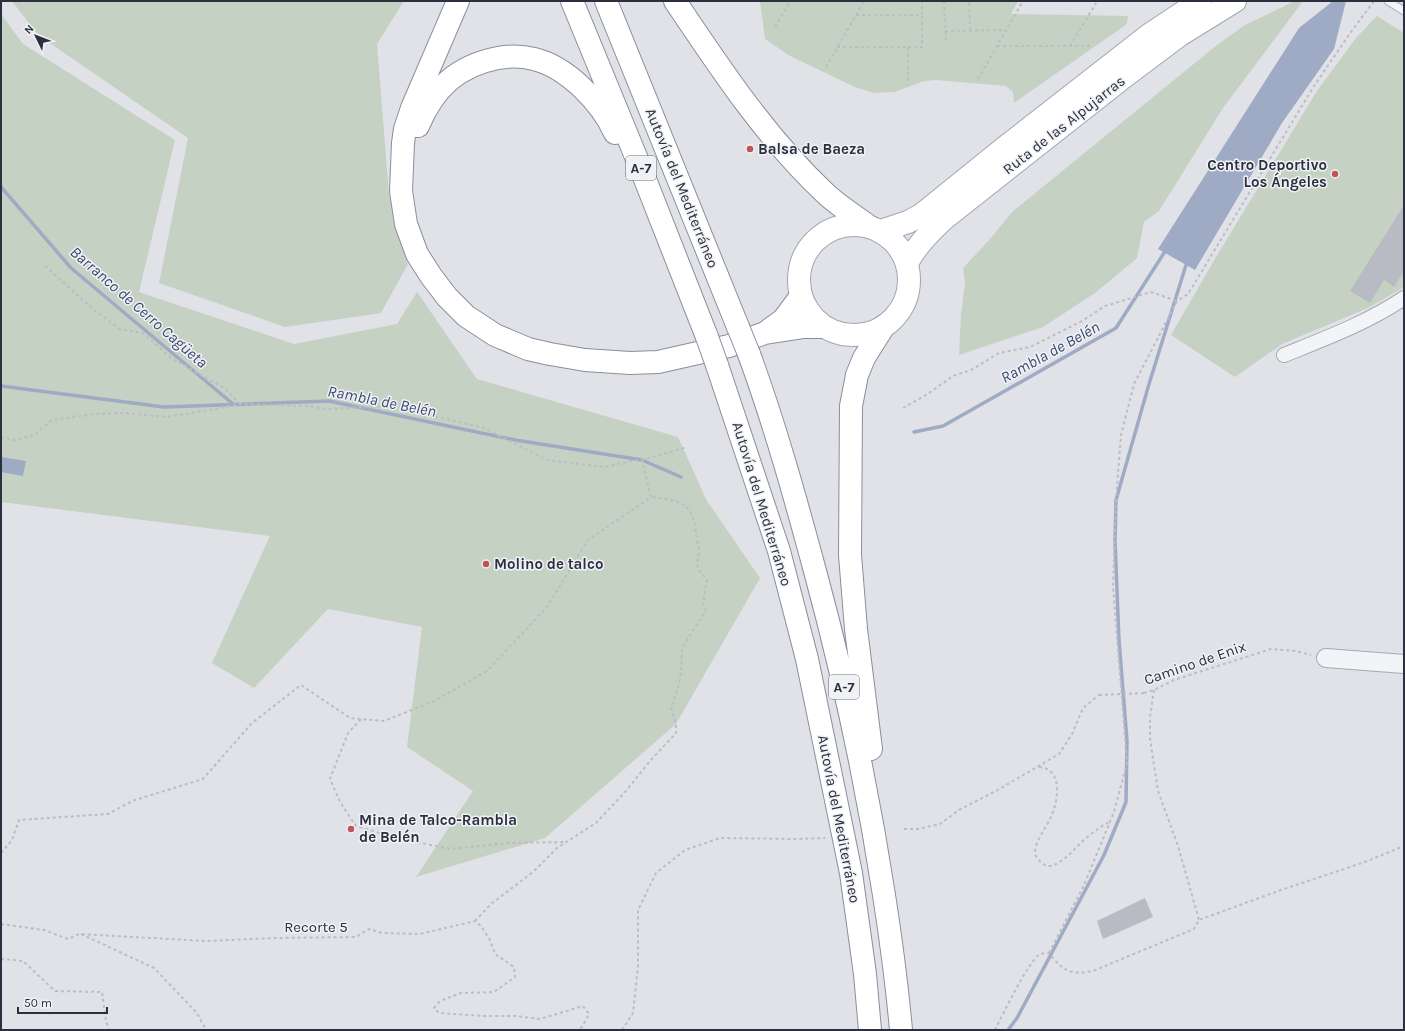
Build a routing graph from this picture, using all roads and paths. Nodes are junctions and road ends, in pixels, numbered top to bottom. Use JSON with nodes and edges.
{"nodes":[{"id":1,"x":458,"y":1,"type":"edge"},
{"id":2,"x":572,"y":1,"type":"edge"},
{"id":3,"x":606,"y":1,"type":"edge"},
{"id":4,"x":675,"y":1,"type":"edge"},
{"id":5,"x":790,"y":1,"type":"edge"},
{"id":6,"x":864,"y":1,"type":"edge"},
{"id":7,"x":922,"y":1,"type":"edge"},
{"id":8,"x":944,"y":1,"type":"edge"},
{"id":9,"x":1023,"y":1,"type":"edge"},
{"id":10,"x":1200,"y":1,"type":"edge"},
{"id":11,"x":1235,"y":1,"type":"edge"},
{"id":12,"x":1374,"y":1,"type":"edge"},
{"id":13,"x":1388,"y":1,"type":"edge"},
{"id":14,"x":969,"y":3,"type":"dead end"},
{"id":15,"x":1096,"y":3,"type":"dead end"},
{"id":16,"x":1404,"y":12,"type":"edge"},
{"id":17,"x":856,"y":15,"type":"junction"},
{"id":18,"x":922,"y":15,"type":"junction"},
{"id":19,"x":775,"y":27,"type":"dead end"},
{"id":20,"x":945,"y":30,"type":"junction"},
{"id":21,"x":970,"y":30,"type":"junction"},
{"id":22,"x":1006,"y":30,"type":"junction"},
{"id":23,"x":946,"y":43,"type":"dead end"},
{"id":24,"x":997,"y":46,"type":"junction"},
{"id":25,"x":1070,"y":46,"type":"junction"},
{"id":26,"x":1091,"y":46,"type":"dead end"},
{"id":27,"x":837,"y":47,"type":"junction"},
{"id":28,"x":908,"y":47,"type":"junction"},
{"id":29,"x":826,"y":67,"type":"dead end"},
{"id":30,"x":978,"y":79,"type":"dead end"},
{"id":31,"x":908,"y":85,"type":"dead end"},
{"id":32,"x":402,"y":166,"type":"junction"},
{"id":33,"x":641,"y":170,"type":"junction"},
{"id":34,"x":875,"y":229,"type":"junction"},
{"id":35,"x":907,"y":263,"type":"junction"},
{"id":36,"x":45,"y":266,"type":"dead end"},
{"id":37,"x":801,"y":296,"type":"junction"},
{"id":38,"x":1404,"y":298,"type":"edge"},
{"id":39,"x":1176,"y":301,"type":"junction"},
{"id":40,"x":824,"y":326,"type":"junction"},
{"id":41,"x":884,"y":326,"type":"junction"},
{"id":42,"x":765,"y":333,"type":"junction"},
{"id":43,"x":1284,"y":355,"type":"dead end"},
{"id":44,"x":240,"y":404,"type":"junction"},
{"id":45,"x":903,"y":408,"type":"dead end"},
{"id":46,"x":1,"y":437,"type":"edge"},
{"id":47,"x":687,"y":447,"type":"dead end"},
{"id":48,"x":642,"y":460,"type":"junction"},
{"id":49,"x":651,"y":497,"type":"junction"},
{"id":50,"x":1326,"y":658,"type":"joint"},
{"id":51,"x":1404,"y":664,"type":"edge"},
{"id":52,"x":1154,"y":690,"type":"junction"},
{"id":53,"x":361,"y":719,"type":"junction"},
{"id":54,"x":1037,"y":767,"type":"junction"},
{"id":55,"x":1110,"y":822,"type":"junction"},
{"id":56,"x":904,"y":829,"type":"dead end"},
{"id":57,"x":825,"y":838,"type":"dead end"},
{"id":58,"x":567,"y":842,"type":"junction"},
{"id":59,"x":1404,"y":846,"type":"edge"},
{"id":60,"x":877,"y":848,"type":"junction"},
{"id":61,"x":1,"y":853,"type":"edge"},
{"id":62,"x":1199,"y":920,"type":"junction"},
{"id":63,"x":475,"y":921,"type":"junction"},
{"id":64,"x":1,"y":924,"type":"edge"},
{"id":65,"x":80,"y":934,"type":"junction"},
{"id":66,"x":1050,"y":953,"type":"junction"},
{"id":67,"x":1,"y":959,"type":"edge"},
{"id":68,"x":109,"y":1030,"type":"edge"},
{"id":69,"x":206,"y":1030,"type":"edge"},
{"id":70,"x":577,"y":1030,"type":"edge"},
{"id":71,"x":622,"y":1030,"type":"edge"},
{"id":72,"x":870,"y":1030,"type":"edge"},
{"id":73,"x":901,"y":1030,"type":"edge"},
{"id":74,"x":995,"y":1030,"type":"edge"}],
"edges":[{"from":1,"to":32,"type":"main road"},
{"from":2,"to":33,"type":"main road","name":"Autovía del Mediterráneo","number":"A-7"},
{"from":3,"to":60,"type":"main road","name":"Autovía del Mediterráneo","number":"A-7","bridge":true},
{"from":4,"to":34,"type":"main road"},
{"from":5,"to":19,"type":"path"},
{"from":6,"to":17,"type":"path"},
{"from":7,"to":18,"type":"path"},
{"from":8,"to":20,"type":"path"},
{"from":9,"to":22,"type":"path"},
{"from":10,"to":34,"type":"main road","name":"Ruta de las Alpujarras"},
{"from":11,"to":35,"type":"main road","name":"Ruta de las Alpujarras"},
{"from":12,"to":39,"type":"path"},
{"from":13,"to":16,"type":"lane"},
{"from":14,"to":21,"type":"path"},
{"from":15,"to":25,"type":"path"},
{"from":17,"to":18,"type":"path"},
{"from":17,"to":27,"type":"path"},
{"from":18,"to":28,"type":"path"},
{"from":20,"to":21,"type":"path"},
{"from":20,"to":23,"type":"path"},
{"from":21,"to":22,"type":"path"},
{"from":22,"to":24,"type":"path"},
{"from":24,"to":25,"type":"path"},
{"from":24,"to":30,"type":"path"},
{"from":25,"to":26,"type":"path"},
{"from":27,"to":28,"type":"path"},
{"from":27,"to":29,"type":"path"},
{"from":28,"to":31,"type":"path"},
{"from":32,"to":33,"type":"main road"},
{"from":32,"to":42,"type":"main road"},
{"from":33,"to":72,"type":"main road","name":"Autovía del Mediterráneo","number":"A-7","bridge":true},
{"from":34,"to":35,"type":"main road"},
{"from":34,"to":37,"type":"main road"},
{"from":35,"to":41,"type":"main road"},
{"from":36,"to":44,"type":"path"},
{"from":37,"to":40,"type":"main road"},
{"from":37,"to":42,"type":"main road"},
{"from":38,"to":43,"type":"street"},
{"from":39,"to":45,"type":"path"},
{"from":39,"to":55,"type":"path"},
{"from":40,"to":41,"type":"main road"},
{"from":40,"to":42,"type":"main road"},
{"from":41,"to":60,"type":"main road"},
{"from":44,"to":46,"type":"path"},
{"from":44,"to":48,"type":"path"},
{"from":47,"to":48,"type":"path"},
{"from":48,"to":49,"type":"path"},
{"from":49,"to":53,"type":"path"},
{"from":49,"to":58,"type":"path"},
{"from":50,"to":51,"type":"street"},
{"from":50,"to":52,"type":"path","name":"Camino de Enix"},
{"from":52,"to":54,"type":"path","name":"Camino de Enix","bridge":true},
{"from":52,"to":62,"type":"path"},
{"from":53,"to":58,"type":"path"},
{"from":53,"to":61,"type":"path"},
{"from":54,"to":55,"type":"path"},
{"from":54,"to":56,"type":"path","name":"Camino de Enix"},
{"from":55,"to":66,"type":"path"},
{"from":57,"to":71,"type":"path"},
{"from":58,"to":63,"type":"path"},
{"from":59,"to":62,"type":"path"},
{"from":60,"to":73,"type":"main road","name":"Autovía del Mediterráneo","number":"A-7"},
{"from":62,"to":66,"type":"path"},
{"from":63,"to":65,"type":"path","name":"Recorte 5"},
{"from":63,"to":70,"type":"path"},
{"from":64,"to":65,"type":"path","name":"Recorte 5"},
{"from":65,"to":69,"type":"path"},
{"from":66,"to":74,"type":"path"},
{"from":67,"to":68,"type":"path"}]}
